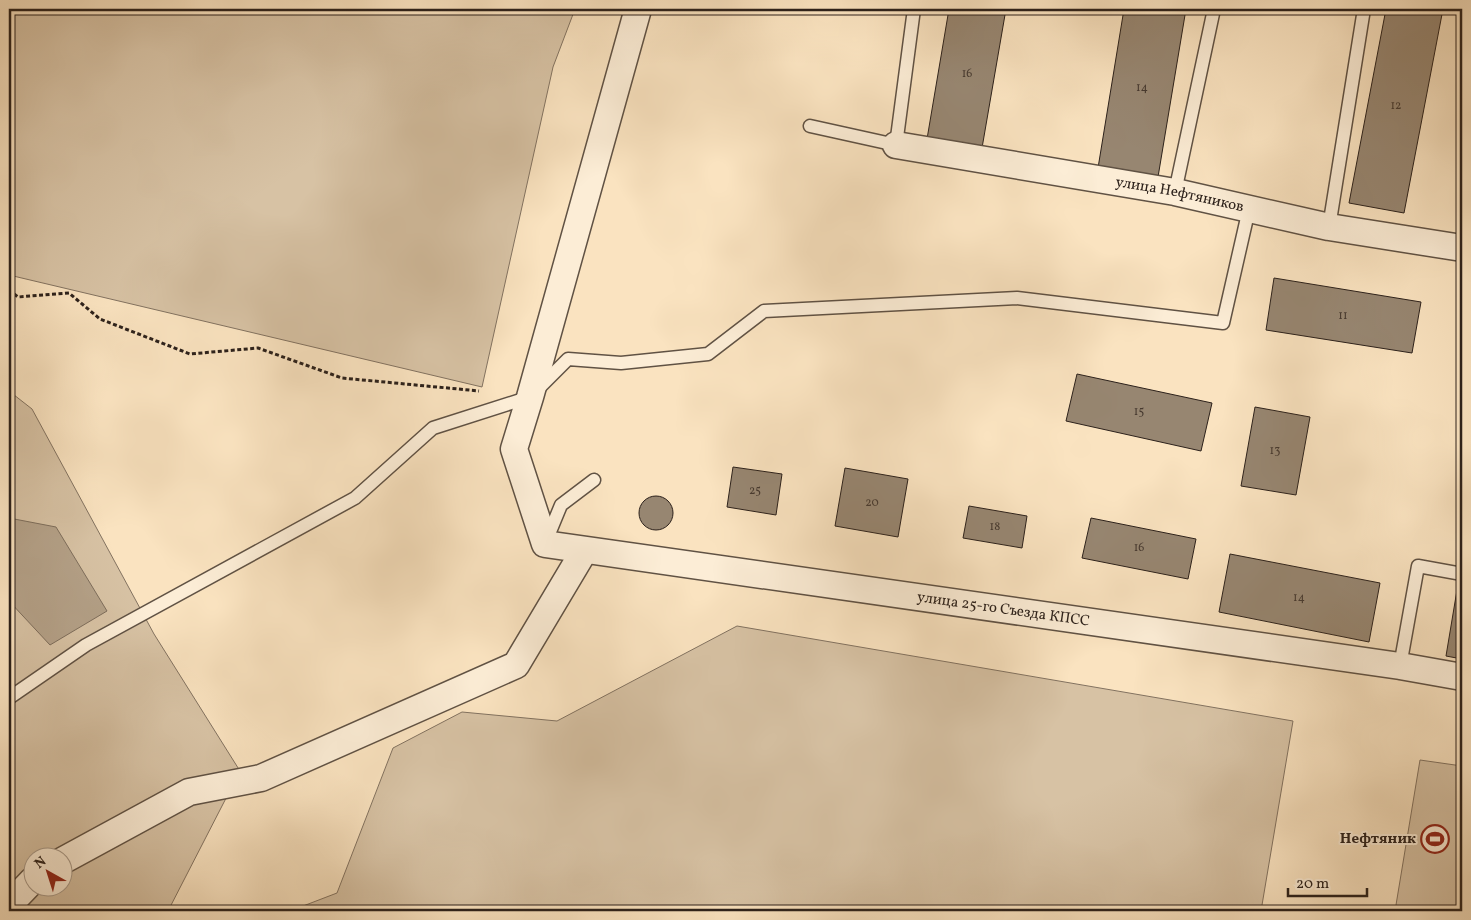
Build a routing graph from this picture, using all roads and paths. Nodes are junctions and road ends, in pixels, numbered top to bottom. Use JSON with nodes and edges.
{"nodes":[{"id":1,"x":638,"y":9,"type":"edge"},
{"id":2,"x":914,"y":9,"type":"edge"},
{"id":3,"x":1214,"y":9,"type":"edge"},
{"id":4,"x":1364,"y":9,"type":"edge"},
{"id":5,"x":810,"y":126,"type":"dead end"},
{"id":6,"x":896,"y":144,"type":"junction"},
{"id":7,"x":1175,"y":192,"type":"junction"},
{"id":8,"x":1249,"y":209,"type":"junction"},
{"id":9,"x":1329,"y":227,"type":"junction"},
{"id":10,"x":1462,"y":248,"type":"edge"},
{"id":11,"x":9,"y":290,"type":"edge"},
{"id":12,"x":481,"y":392,"type":"dead end"},
{"id":13,"x":530,"y":397,"type":"junction"},
{"id":14,"x":594,"y":480,"type":"dead end"},
{"id":15,"x":545,"y":544,"type":"junction"},
{"id":16,"x":584,"y":551,"type":"junction"},
{"id":17,"x":1462,"y":574,"type":"edge"},
{"id":18,"x":1400,"y":666,"type":"junction"},
{"id":19,"x":1462,"y":677,"type":"edge"},
{"id":20,"x":9,"y":698,"type":"edge"},
{"id":21,"x":72,"y":855,"type":"edge"},
{"id":22,"x":22,"y":891,"type":"edge"},
{"id":23,"x":9,"y":905,"type":"edge"}],
"edges":[{"from":1,"to":13,"type":"street"},
{"from":2,"to":6,"type":"lane"},
{"from":3,"to":7,"type":"lane"},
{"from":4,"to":9,"type":"lane"},
{"from":5,"to":6,"type":"lane"},
{"from":6,"to":7,"type":"street","name":"улица Нефтяников"},
{"from":7,"to":8,"type":"street","name":"улица Нефтяников"},
{"from":8,"to":9,"type":"street","name":"улица Нефтяников"},
{"from":8,"to":13,"type":"lane"},
{"from":9,"to":10,"type":"street","name":"улица Нефтяников"},
{"from":11,"to":12,"type":"path"},
{"from":13,"to":15,"type":"street"},
{"from":13,"to":20,"type":"lane"},
{"from":14,"to":15,"type":"lane"},
{"from":15,"to":16,"type":"street","name":"улица 25-го Съезда КПСС"},
{"from":16,"to":18,"type":"street","name":"улица 25-го Съезда КПСС"},
{"from":16,"to":21,"type":"street"},
{"from":17,"to":18,"type":"lane"},
{"from":18,"to":19,"type":"street","name":"улица 25-го Съезда КПСС"},
{"from":22,"to":23,"type":"street"}]}
